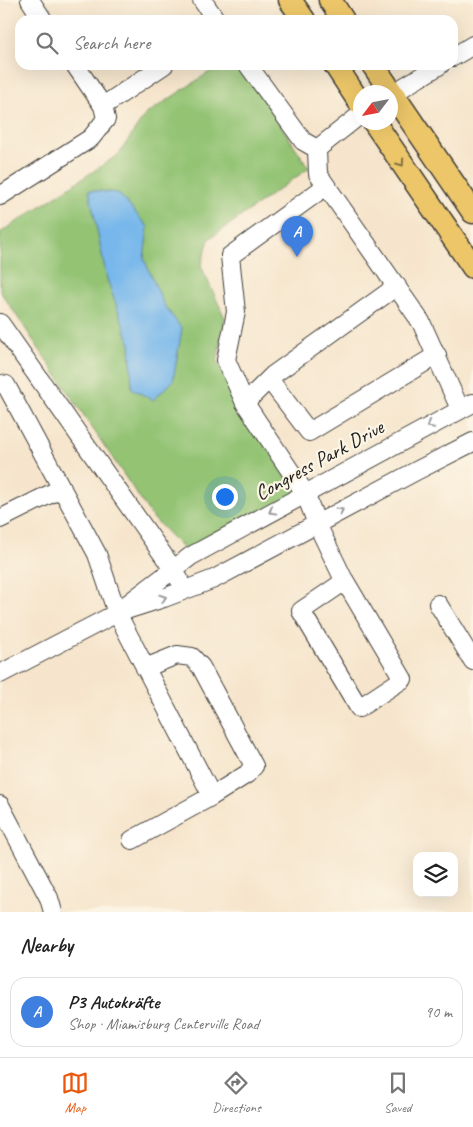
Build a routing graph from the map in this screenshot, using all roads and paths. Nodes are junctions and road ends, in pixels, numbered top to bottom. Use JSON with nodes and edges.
{"nodes":[{"id":1,"x":30,"y":0,"type":"edge"},
{"id":2,"x":202,"y":0,"type":"edge"},
{"id":3,"x":290,"y":0,"type":"edge"},
{"id":4,"x":330,"y":0,"type":"edge"},
{"id":5,"x":40,"y":15,"type":"edge"},
{"id":6,"x":212,"y":15,"type":"edge"},
{"id":7,"x":300,"y":15,"type":"edge"},
{"id":8,"x":340,"y":15,"type":"edge"},
{"id":9,"x":473,"y":45,"type":"edge"},
{"id":10,"x":458,"y":54,"type":"edge"},
{"id":11,"x":78,"y":70,"type":"edge"},
{"id":12,"x":157,"y":70,"type":"edge"},
{"id":13,"x":252,"y":70,"type":"edge"},
{"id":14,"x":338,"y":70,"type":"edge"},
{"id":15,"x":376,"y":70,"type":"edge"},
{"id":16,"x":432,"y":70,"type":"edge"},
{"id":17,"x":385,"y":85,"type":"edge"},
{"id":18,"x":398,"y":91,"type":"edge"},
{"id":19,"x":353,"y":92,"type":"edge"},
{"id":20,"x":398,"y":105,"type":"edge"},
{"id":21,"x":103,"y":106,"type":"junction"},
{"id":22,"x":353,"y":121,"type":"edge"},
{"id":23,"x":380,"y":130,"type":"edge"},
{"id":24,"x":317,"y":149,"type":"junction"},
{"id":25,"x":326,"y":186,"type":"junction"},
{"id":26,"x":0,"y":196,"type":"edge"},
{"id":27,"x":473,"y":212,"type":"edge"},
{"id":28,"x":473,"y":266,"type":"edge"},
{"id":29,"x":397,"y":286,"type":"junction"},
{"id":30,"x":0,"y":323,"type":"edge"},
{"id":31,"x":437,"y":355,"type":"junction"},
{"id":32,"x":269,"y":380,"type":"junction"},
{"id":33,"x":0,"y":384,"type":"edge"},
{"id":34,"x":245,"y":404,"type":"junction"},
{"id":35,"x":466,"y":406,"type":"edge"},
{"id":36,"x":473,"y":442,"type":"edge"},
{"id":37,"x":62,"y":488,"type":"junction"},
{"id":38,"x":306,"y":493,"type":"junction"},
{"id":39,"x":0,"y":519,"type":"edge"},
{"id":40,"x":317,"y":524,"type":"junction"},
{"id":41,"x":174,"y":569,"type":"junction"},
{"id":42,"x":344,"y":581,"type":"junction"},
{"id":43,"x":185,"y":590,"type":"junction"},
{"id":44,"x":438,"y":604,"type":"dead end"},
{"id":45,"x":117,"y":613,"type":"junction"},
{"id":46,"x":473,"y":661,"type":"edge"},
{"id":47,"x":145,"y":668,"type":"junction"},
{"id":48,"x":0,"y":674,"type":"edge"},
{"id":49,"x":212,"y":796,"type":"junction"},
{"id":50,"x":0,"y":805,"type":"edge"},
{"id":51,"x":132,"y":840,"type":"dead end"},
{"id":52,"x":53,"y":912,"type":"edge"}],
"edges":[{"from":1,"to":5,"type":"street"},
{"from":2,"to":6,"type":"street"},
{"from":3,"to":7,"type":"main road"},
{"from":4,"to":8,"type":"main road"},
{"from":9,"to":10,"type":"street"},
{"from":11,"to":21,"type":"street"},
{"from":12,"to":21,"type":"street"},
{"from":13,"to":24,"type":"street"},
{"from":14,"to":19,"type":"main road"},
{"from":15,"to":17,"type":"main road"},
{"from":16,"to":18,"type":"street"},
{"from":20,"to":27,"type":"main road"},
{"from":21,"to":26,"type":"street"},
{"from":22,"to":24,"type":"street"},
{"from":23,"to":28,"type":"main road","one_way":true},
{"from":24,"to":25,"type":"street"},
{"from":25,"to":29,"type":"street"},
{"from":25,"to":34,"type":"street"},
{"from":29,"to":31,"type":"street"},
{"from":29,"to":32,"type":"street"},
{"from":30,"to":41,"type":"street"},
{"from":31,"to":32,"type":"street"},
{"from":31,"to":35,"type":"street"},
{"from":32,"to":34,"type":"street"},
{"from":33,"to":37,"type":"street"},
{"from":34,"to":38,"type":"street"},
{"from":35,"to":38,"type":"street","name":"Congress Park Drive","one_way":true},
{"from":40,"to":36,"type":"street","name":"Congress Park Drive","one_way":true},
{"from":37,"to":39,"type":"street"},
{"from":37,"to":45,"type":"street"},
{"from":38,"to":40,"type":"street"},
{"from":38,"to":41,"type":"street","name":"Congress Park Drive","one_way":true},
{"from":40,"to":42,"type":"street"},
{"from":40,"to":43,"type":"street","name":"Congress Park Drive"},
{"from":41,"to":43,"type":"street"},
{"from":41,"to":45,"type":"street","name":"Congress Park Drive"},
{"from":42,"to":42,"type":"street"},
{"from":45,"to":43,"type":"street","name":"Congress Park Drive","one_way":true},
{"from":44,"to":46,"type":"street"},
{"from":45,"to":47,"type":"street"},
{"from":45,"to":48,"type":"street","name":"Congress Park Drive"},
{"from":47,"to":49,"type":"street"},
{"from":47,"to":49,"type":"street"},
{"from":49,"to":51,"type":"street"},
{"from":50,"to":52,"type":"street"}]}
